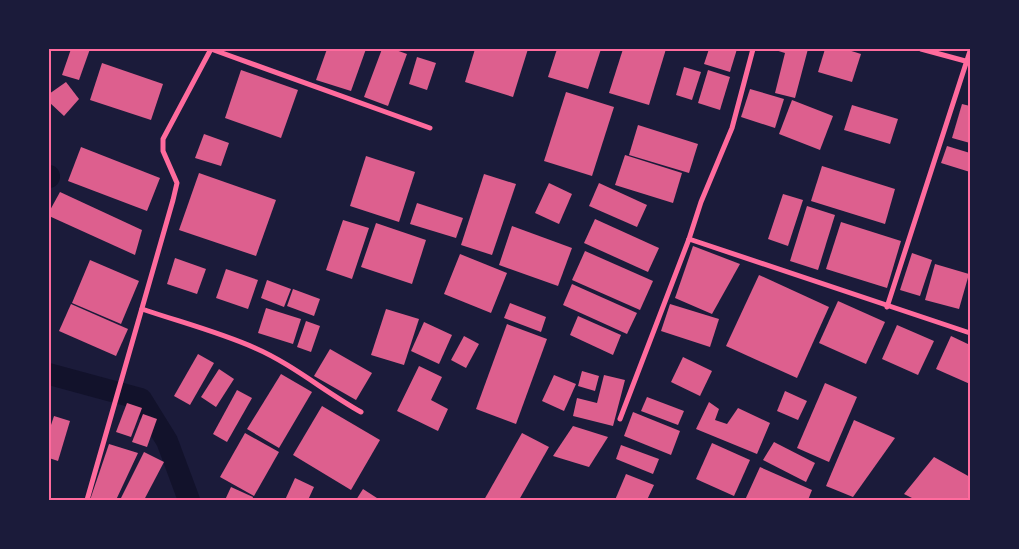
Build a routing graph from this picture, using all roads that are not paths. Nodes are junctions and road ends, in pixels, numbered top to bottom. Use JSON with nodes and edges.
{"nodes":[{"id":1,"x":211,"y":49,"type":"edge"},
{"id":2,"x":753,"y":49,"type":"edge"},
{"id":3,"x":921,"y":49,"type":"edge"},
{"id":4,"x":970,"y":51,"type":"edge"},
{"id":5,"x":969,"y":62,"type":"edge"},
{"id":6,"x":430,"y":128,"type":"dead end"},
{"id":7,"x":689,"y":239,"type":"junction"},
{"id":8,"x":887,"y":307,"type":"junction"},
{"id":9,"x":142,"y":309,"type":"junction"},
{"id":10,"x":970,"y":333,"type":"edge"},
{"id":11,"x":361,"y":412,"type":"dead end"},
{"id":12,"x":620,"y":419,"type":"dead end"},
{"id":13,"x":87,"y":500,"type":"edge"}],
"edges":[{"from":1,"to":6,"type":"street"},
{"from":1,"to":9,"type":"street"},
{"from":2,"to":7,"type":"street"},
{"from":3,"to":5,"type":"street"},
{"from":4,"to":5,"type":"street"},
{"from":5,"to":8,"type":"street"},
{"from":7,"to":8,"type":"street"},
{"from":7,"to":12,"type":"street"},
{"from":8,"to":10,"type":"street"},
{"from":9,"to":11,"type":"street"},
{"from":9,"to":13,"type":"street"}]}
